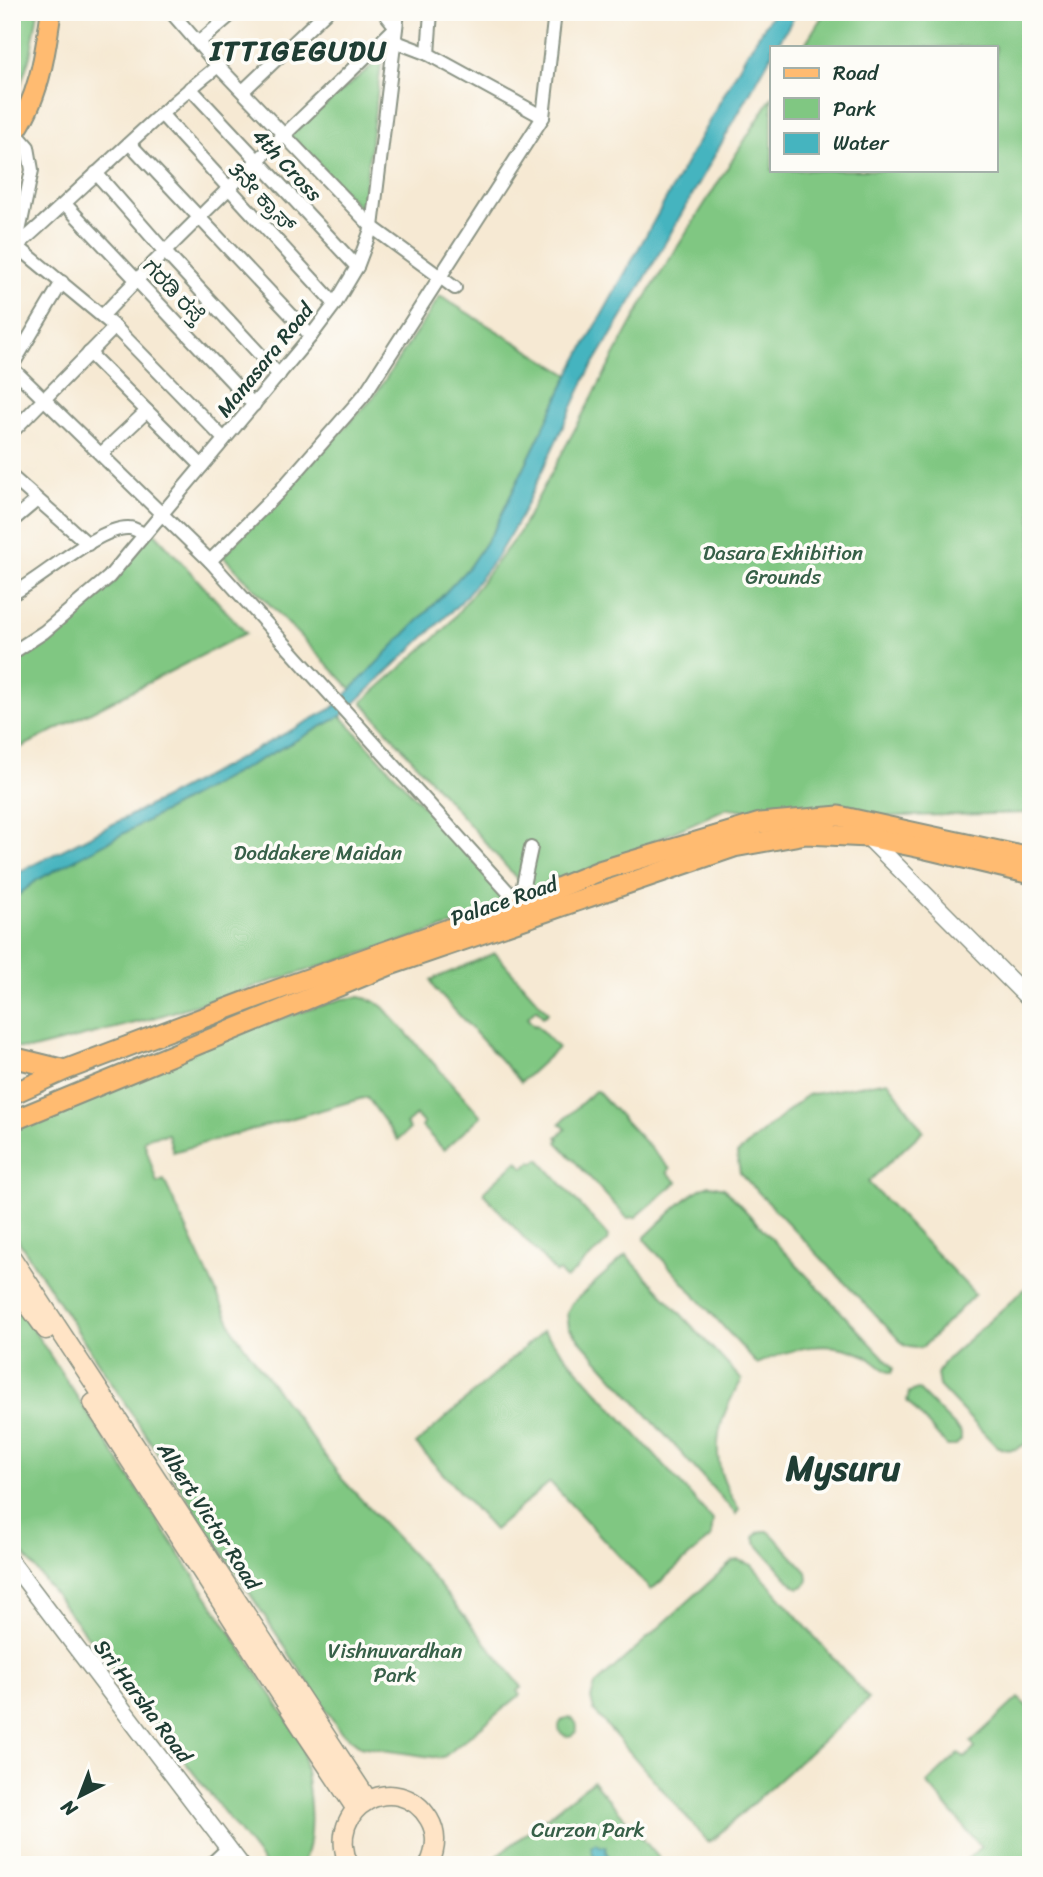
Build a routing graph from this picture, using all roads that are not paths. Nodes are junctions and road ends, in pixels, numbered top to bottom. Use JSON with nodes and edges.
{"nodes":[{"id":1,"x":51,"y":12,"type":"edge"},
{"id":2,"x":171,"y":12,"type":"edge"},
{"id":3,"x":234,"y":12,"type":"edge"},
{"id":4,"x":327,"y":12,"type":"edge"},
{"id":5,"x":384,"y":12,"type":"edge"},
{"id":6,"x":398,"y":12,"type":"edge"},
{"id":7,"x":431,"y":12,"type":"edge"},
{"id":8,"x":555,"y":12,"type":"edge"},
{"id":9,"x":396,"y":27,"type":"junction"},
{"id":10,"x":394,"y":41,"type":"junction"},
{"id":11,"x":198,"y":43,"type":"junction"},
{"id":12,"x":428,"y":54,"type":"junction"},
{"id":13,"x":218,"y":66,"type":"junction"},
{"id":14,"x":190,"y":88,"type":"junction"},
{"id":15,"x":243,"y":91,"type":"junction"},
{"id":16,"x":162,"y":115,"type":"junction"},
{"id":17,"x":543,"y":117,"type":"junction"},
{"id":18,"x":14,"y":134,"type":"edge"},
{"id":19,"x":284,"y":136,"type":"junction"},
{"id":20,"x":130,"y":144,"type":"junction"},
{"id":21,"x":258,"y":162,"type":"junction"},
{"id":22,"x":96,"y":173,"type":"junction"},
{"id":23,"x":228,"y":189,"type":"junction"},
{"id":24,"x":65,"y":204,"type":"junction"},
{"id":25,"x":18,"y":211,"type":"edge"},
{"id":26,"x":199,"y":216,"type":"junction"},
{"id":27,"x":372,"y":227,"type":"junction"},
{"id":28,"x":17,"y":246,"type":"junction"},
{"id":29,"x":165,"y":253,"type":"junction"},
{"id":30,"x":12,"y":265,"type":"edge"},
{"id":31,"x":358,"y":267,"type":"junction"},
{"id":32,"x":441,"y":278,"type":"junction"},
{"id":33,"x":136,"y":280,"type":"junction"},
{"id":34,"x":62,"y":282,"type":"junction"},
{"id":35,"x":456,"y":288,"type":"dead end"},
{"id":36,"x":335,"y":303,"type":"junction"},
{"id":37,"x":103,"y":315,"type":"junction"},
{"id":38,"x":116,"y":327,"type":"junction"},
{"id":39,"x":311,"y":336,"type":"junction"},
{"id":40,"x":89,"y":353,"type":"junction"},
{"id":41,"x":12,"y":367,"type":"edge"},
{"id":42,"x":279,"y":374,"type":"junction"},
{"id":43,"x":44,"y":398,"type":"junction"},
{"id":44,"x":254,"y":405,"type":"junction"},
{"id":45,"x":147,"y":411,"type":"junction"},
{"id":46,"x":12,"y":432,"type":"edge"},
{"id":47,"x":225,"y":439,"type":"junction"},
{"id":48,"x":101,"y":454,"type":"junction"},
{"id":49,"x":201,"y":466,"type":"junction"},
{"id":50,"x":12,"y":477,"type":"edge"},
{"id":51,"x":37,"y":500,"type":"junction"},
{"id":52,"x":161,"y":513,"type":"junction"},
{"id":53,"x":12,"y":521,"type":"edge"},
{"id":54,"x":144,"y":534,"type":"junction"},
{"id":55,"x":88,"y":544,"type":"junction"},
{"id":56,"x":211,"y":561,"type":"junction"},
{"id":57,"x":12,"y":594,"type":"edge"},
{"id":58,"x":12,"y":653,"type":"edge"},
{"id":59,"x":868,"y":838,"type":"junction"},
{"id":60,"x":531,"y":848,"type":"dead end"},
{"id":61,"x":1031,"y":858,"type":"edge"},
{"id":62,"x":1031,"y":874,"type":"edge"},
{"id":63,"x":519,"y":904,"type":"junction"},
{"id":64,"x":1031,"y":1001,"type":"edge"},
{"id":65,"x":12,"y":1057,"type":"edge"},
{"id":66,"x":65,"y":1070,"type":"junction"},
{"id":67,"x":12,"y":1094,"type":"edge"},
{"id":68,"x":12,"y":1121,"type":"edge"},
{"id":69,"x":12,"y":1258,"type":"edge"},
{"id":70,"x":12,"y":1283,"type":"edge"},
{"id":71,"x":12,"y":1563,"type":"edge"},
{"id":72,"x":362,"y":1804,"type":"junction"},
{"id":73,"x":228,"y":1848,"type":"junction"},
{"id":74,"x":349,"y":1864,"type":"edge"},
{"id":75,"x":210,"y":1865,"type":"edge"},
{"id":76,"x":241,"y":1865,"type":"edge"},
{"id":77,"x":429,"y":1865,"type":"edge"}],
"edges":[{"from":1,"to":18,"type":"main road"},
{"from":2,"to":11,"type":"street"},
{"from":3,"to":11,"type":"street"},
{"from":4,"to":15,"type":"street"},
{"from":5,"to":9,"type":"street"},
{"from":6,"to":9,"type":"street","name":"Manasara Road"},
{"from":7,"to":12,"type":"street"},
{"from":8,"to":17,"type":"street"},
{"from":9,"to":10,"type":"street","name":"Manasara Road"},
{"from":9,"to":19,"type":"street"},
{"from":10,"to":12,"type":"street"},
{"from":10,"to":27,"type":"street","name":"Manasara Road"},
{"from":11,"to":13,"type":"street"},
{"from":12,"to":17,"type":"street"},
{"from":13,"to":14,"type":"street"},
{"from":13,"to":15,"type":"street"},
{"from":14,"to":16,"type":"street"},
{"from":14,"to":21,"type":"street","name":"4th Cross"},
{"from":15,"to":19,"type":"street"},
{"from":16,"to":20,"type":"street"},
{"from":16,"to":23,"type":"street","name":"3ನೆೇ ಕ್ರಾಸ್"},
{"from":17,"to":32,"type":"street"},
{"from":18,"to":25,"type":"street"},
{"from":19,"to":21,"type":"street"},
{"from":19,"to":27,"type":"street"},
{"from":20,"to":22,"type":"street"},
{"from":20,"to":26,"type":"street"},
{"from":21,"to":23,"type":"street"},
{"from":21,"to":31,"type":"street","name":"4th Cross"},
{"from":22,"to":24,"type":"street"},
{"from":22,"to":29,"type":"street"},
{"from":23,"to":26,"type":"street"},
{"from":23,"to":36,"type":"street","name":"3ನೆೇ ಕ್ರಾಸ್"},
{"from":24,"to":28,"type":"street"},
{"from":24,"to":33,"type":"street","name":"ಗರಡಿ ರಸ್ತೆ"},
{"from":25,"to":28,"type":"street"},
{"from":26,"to":29,"type":"street"},
{"from":26,"to":39,"type":"street"},
{"from":27,"to":31,"type":"street","name":"Manasara Road"},
{"from":27,"to":32,"type":"street"},
{"from":28,"to":30,"type":"street"},
{"from":28,"to":34,"type":"street"},
{"from":29,"to":33,"type":"street"},
{"from":29,"to":42,"type":"street"},
{"from":31,"to":36,"type":"street","name":"Manasara Road"},
{"from":32,"to":35,"type":"street"},
{"from":32,"to":56,"type":"street"},
{"from":33,"to":37,"type":"street"},
{"from":33,"to":44,"type":"street","name":"ಗರಡಿ ರಸ್ತೆ"},
{"from":34,"to":37,"type":"street"},
{"from":34,"to":41,"type":"street"},
{"from":36,"to":39,"type":"street","name":"Manasara Road"},
{"from":37,"to":38,"type":"street"},
{"from":38,"to":40,"type":"street"},
{"from":38,"to":47,"type":"street"},
{"from":39,"to":42,"type":"street","name":"Manasara Road"},
{"from":40,"to":43,"type":"street"},
{"from":40,"to":45,"type":"street"},
{"from":41,"to":43,"type":"street"},
{"from":42,"to":44,"type":"street","name":"Manasara Road"},
{"from":43,"to":46,"type":"street"},
{"from":43,"to":48,"type":"street"},
{"from":44,"to":47,"type":"street","name":"Manasara Road"},
{"from":45,"to":48,"type":"street"},
{"from":45,"to":49,"type":"street"},
{"from":47,"to":49,"type":"street","name":"Manasara Road"},
{"from":48,"to":52,"type":"street"},
{"from":49,"to":52,"type":"street","name":"Manasara Road"},
{"from":50,"to":51,"type":"street"},
{"from":51,"to":53,"type":"street"},
{"from":51,"to":55,"type":"street"},
{"from":52,"to":54,"type":"street","name":"Manasara Road"},
{"from":52,"to":56,"type":"street"},
{"from":54,"to":55,"type":"street"},
{"from":54,"to":58,"type":"street","name":"Manasara Road"},
{"from":55,"to":57,"type":"street"},
{"from":56,"to":63,"type":"street"},
{"from":59,"to":62,"type":"main road","name":"Palace Road"},
{"from":59,"to":64,"type":"street"},
{"from":59,"to":68,"type":"main road","name":"Palace Road"},
{"from":60,"to":63,"type":"street"},
{"from":61,"to":63,"type":"main road"},
{"from":63,"to":66,"type":"main road"},
{"from":65,"to":66,"type":"main road"},
{"from":66,"to":67,"type":"main road"},
{"from":69,"to":72,"type":"main road","name":"Albert Victor Road"},
{"from":70,"to":72,"type":"main road"},
{"from":71,"to":73,"type":"street","name":"Sri Harsha Road"},
{"from":72,"to":74,"type":"main road"},
{"from":72,"to":77,"type":"main road"},
{"from":73,"to":75,"type":"street"},
{"from":73,"to":76,"type":"street","name":"Sri Harsha Road"}]}
